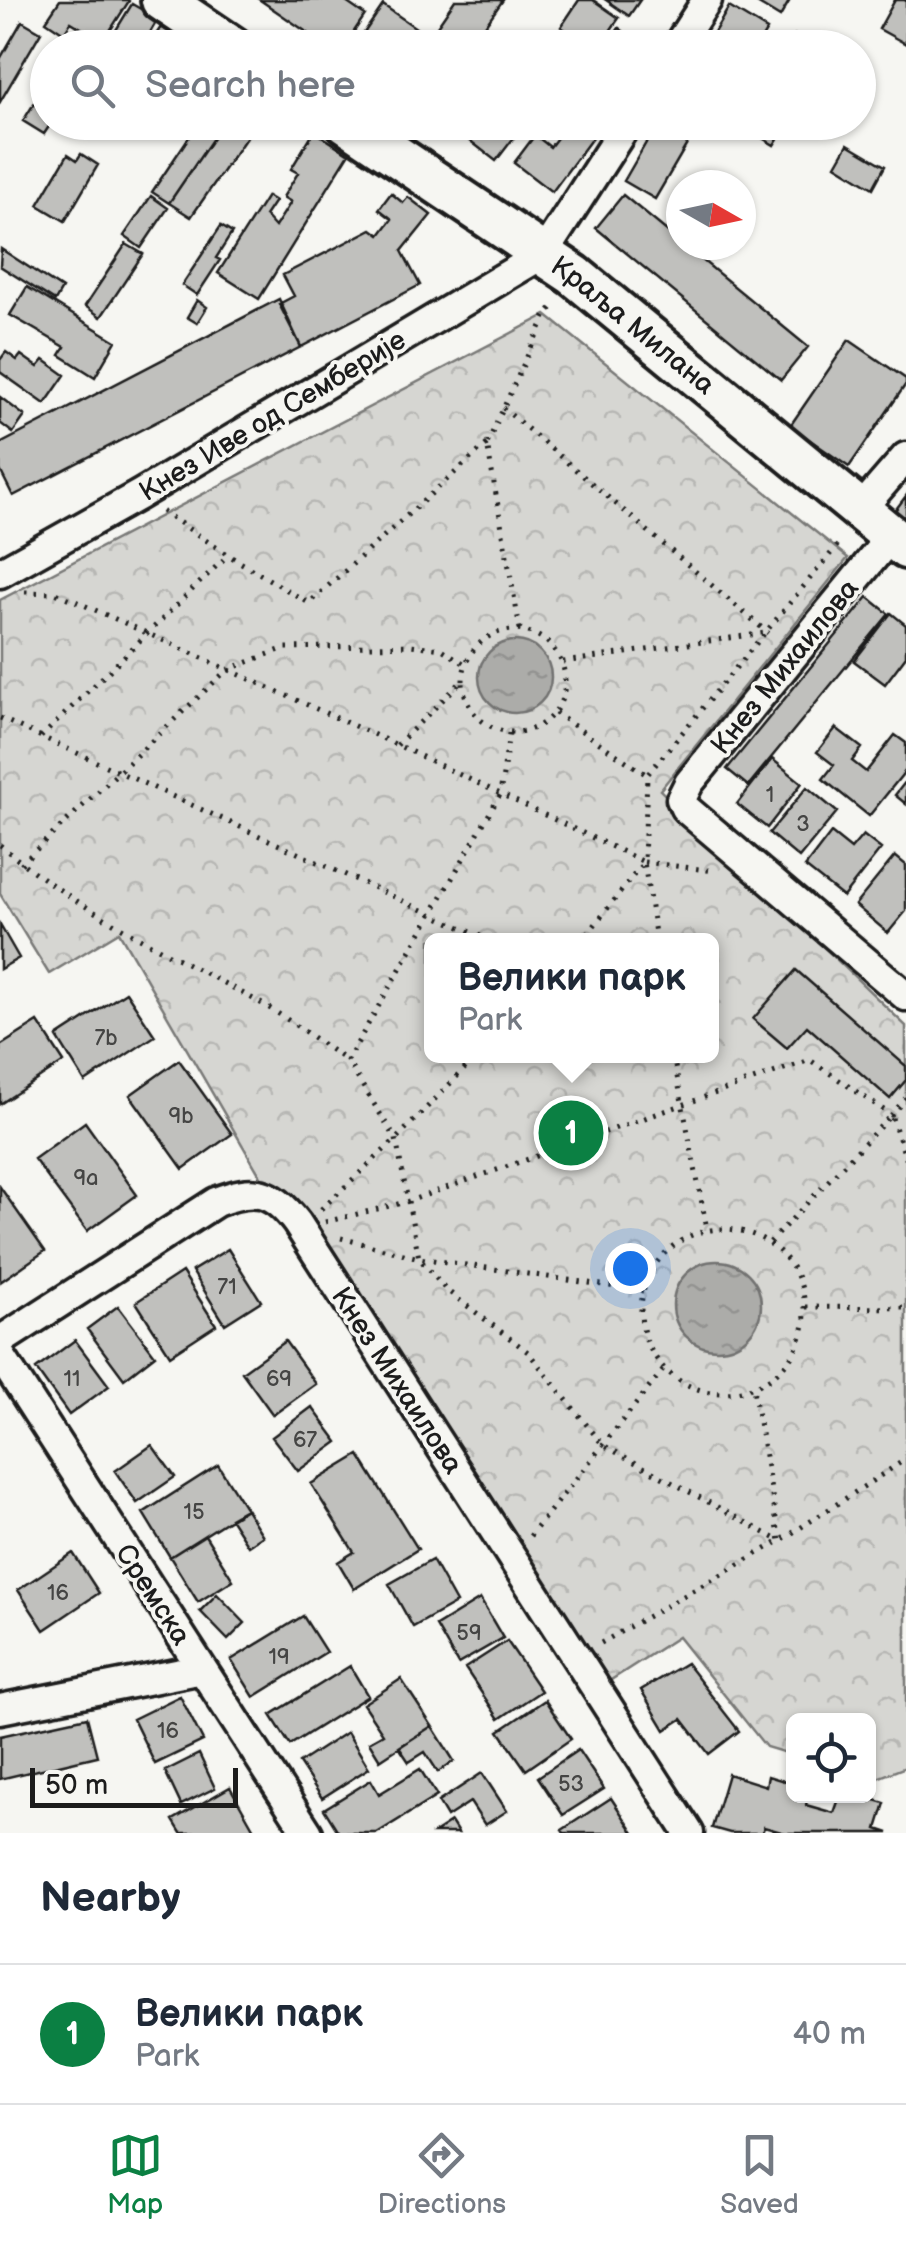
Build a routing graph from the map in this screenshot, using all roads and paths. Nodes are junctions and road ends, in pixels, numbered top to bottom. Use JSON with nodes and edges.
{"nodes":[{"id":1,"x":162,"y":0,"type":"edge"},
{"id":2,"x":707,"y":0,"type":"edge"},
{"id":3,"x":206,"y":30,"type":"edge"},
{"id":4,"x":688,"y":30,"type":"edge"},
{"id":5,"x":373,"y":140,"type":"edge"},
{"id":6,"x":616,"y":140,"type":"edge"},
{"id":7,"x":543,"y":254,"type":"junction"},
{"id":8,"x":578,"y":278,"type":"junction"},
{"id":9,"x":504,"y":408,"type":"junction"},
{"id":10,"x":487,"y":444,"type":"junction"},
{"id":11,"x":906,"y":457,"type":"edge"},
{"id":12,"x":139,"y":495,"type":"junction"},
{"id":13,"x":880,"y":527,"type":"edge"},
{"id":14,"x":228,"y":555,"type":"junction"},
{"id":15,"x":6,"y":584,"type":"edge"},
{"id":16,"x":520,"y":630,"type":"junction"},
{"id":17,"x":768,"y":632,"type":"junction"},
{"id":18,"x":146,"y":634,"type":"junction"},
{"id":19,"x":562,"y":662,"type":"junction"},
{"id":20,"x":465,"y":664,"type":"junction"},
{"id":21,"x":227,"y":670,"type":"junction"},
{"id":22,"x":462,"y":681,"type":"junction"},
{"id":23,"x":555,"y":713,"type":"junction"},
{"id":24,"x":0,"y":718,"type":"edge"},
{"id":25,"x":509,"y":733,"type":"junction"},
{"id":26,"x":41,"y":737,"type":"junction"},
{"id":27,"x":397,"y":746,"type":"junction"},
{"id":28,"x":120,"y":774,"type":"junction"},
{"id":29,"x":647,"y":774,"type":"junction"},
{"id":30,"x":500,"y":796,"type":"junction"},
{"id":31,"x":0,"y":846,"type":"edge"},
{"id":32,"x":644,"y":862,"type":"junction"},
{"id":33,"x":22,"y":864,"type":"junction"},
{"id":34,"x":767,"y":878,"type":"junction"},
{"id":35,"x":433,"y":912,"type":"junction"},
{"id":36,"x":475,"y":933,"type":"edge"},
{"id":37,"x":588,"y":933,"type":"edge"},
{"id":38,"x":655,"y":933,"type":"edge"},
{"id":39,"x":906,"y":996,"type":"edge"},
{"id":40,"x":346,"y":1061,"type":"junction"},
{"id":41,"x":470,"y":1063,"type":"edge"},
{"id":42,"x":674,"y":1063,"type":"edge"},
{"id":43,"x":906,"y":1098,"type":"edge"},
{"id":44,"x":680,"y":1105,"type":"junction"},
{"id":45,"x":890,"y":1115,"type":"junction"},
{"id":46,"x":396,"y":1139,"type":"junction"},
{"id":47,"x":906,"y":1159,"type":"edge"},
{"id":48,"x":406,"y":1202,"type":"junction"},
{"id":49,"x":300,"y":1228,"type":"junction"},
{"id":50,"x":707,"y":1229,"type":"junction"},
{"id":51,"x":770,"y":1242,"type":"junction"},
{"id":52,"x":419,"y":1258,"type":"junction"},
{"id":53,"x":643,"y":1291,"type":"junction"},
{"id":54,"x":806,"y":1306,"type":"junction"},
{"id":55,"x":906,"y":1308,"type":"edge"},
{"id":56,"x":0,"y":1341,"type":"edge"},
{"id":57,"x":0,"y":1354,"type":"edge"},
{"id":58,"x":664,"y":1369,"type":"junction"},
{"id":59,"x":753,"y":1388,"type":"junction"},
{"id":60,"x":603,"y":1445,"type":"junction"},
{"id":61,"x":906,"y":1459,"type":"edge"},
{"id":62,"x":780,"y":1541,"type":"junction"},
{"id":63,"x":512,"y":1558,"type":"junction"},
{"id":64,"x":576,"y":1657,"type":"junction"},
{"id":65,"x":202,"y":1668,"type":"junction"},
{"id":66,"x":0,"y":1710,"type":"edge"},
{"id":67,"x":308,"y":1833,"type":"edge"},
{"id":68,"x":689,"y":1833,"type":"edge"}],
"edges":[{"from":1,"to":3,"type":"main road"},
{"from":2,"to":4,"type":"street"},
{"from":5,"to":7,"type":"main road","name":"Краља Милана"},
{"from":6,"to":7,"type":"street"},
{"from":7,"to":8,"type":"main road","name":"Краља Милана"},
{"from":7,"to":12,"type":"street","name":"Кнез Иве од Семберије"},
{"from":8,"to":9,"type":"path"},
{"from":8,"to":13,"type":"main road","name":"Краља Милана"},
{"from":9,"to":10,"type":"path"},
{"from":9,"to":17,"type":"path"},
{"from":10,"to":14,"type":"path"},
{"from":10,"to":16,"type":"path"},
{"from":11,"to":13,"type":"street","name":"Кнез Михаилова"},
{"from":12,"to":14,"type":"path"},
{"from":12,"to":15,"type":"street","name":"Кнез Иве од Семберије"},
{"from":13,"to":17,"type":"path"},
{"from":13,"to":34,"type":"street","name":"Кнез Михаилова"},
{"from":14,"to":18,"type":"path"},
{"from":15,"to":18,"type":"path"},
{"from":16,"to":19,"type":"path"},
{"from":16,"to":20,"type":"path"},
{"from":17,"to":19,"type":"path"},
{"from":17,"to":29,"type":"path"},
{"from":18,"to":21,"type":"path"},
{"from":18,"to":26,"type":"path"},
{"from":19,"to":23,"type":"path"},
{"from":20,"to":21,"type":"path"},
{"from":20,"to":22,"type":"path"},
{"from":21,"to":27,"type":"path"},
{"from":21,"to":28,"type":"path"},
{"from":22,"to":25,"type":"path"},
{"from":22,"to":27,"type":"path"},
{"from":23,"to":25,"type":"path"},
{"from":23,"to":29,"type":"path"},
{"from":24,"to":26,"type":"path"},
{"from":25,"to":30,"type":"path"},
{"from":26,"to":28,"type":"path"},
{"from":27,"to":30,"type":"path"},
{"from":28,"to":33,"type":"path"},
{"from":28,"to":35,"type":"path"},
{"from":29,"to":32,"type":"path"},
{"from":30,"to":32,"type":"path"},
{"from":30,"to":35,"type":"path"},
{"from":31,"to":33,"type":"path"},
{"from":32,"to":34,"type":"path"},
{"from":32,"to":37,"type":"path"},
{"from":32,"to":38,"type":"path"},
{"from":33,"to":40,"type":"path"},
{"from":34,"to":39,"type":"street","name":"Кнез Михаилова"},
{"from":35,"to":36,"type":"path"},
{"from":35,"to":40,"type":"path"},
{"from":40,"to":46,"type":"path"},
{"from":41,"to":46,"type":"path"},
{"from":42,"to":44,"type":"path"},
{"from":43,"to":45,"type":"path"},
{"from":44,"to":45,"type":"path"},
{"from":44,"to":48,"type":"path"},
{"from":44,"to":50,"type":"path"},
{"from":45,"to":47,"type":"path"},
{"from":45,"to":51,"type":"path"},
{"from":46,"to":48,"type":"path"},
{"from":46,"to":49,"type":"path"},
{"from":48,"to":49,"type":"path"},
{"from":48,"to":52,"type":"path"},
{"from":49,"to":52,"type":"path"},
{"from":49,"to":56,"type":"street","name":"Кнез Михаилова"},
{"from":49,"to":63,"type":"street","name":"Кнез Михаилова"},
{"from":50,"to":51,"type":"path"},
{"from":50,"to":53,"type":"path"},
{"from":51,"to":54,"type":"path"},
{"from":52,"to":53,"type":"path"},
{"from":52,"to":60,"type":"path"},
{"from":53,"to":58,"type":"path"},
{"from":54,"to":55,"type":"path"},
{"from":54,"to":59,"type":"path"},
{"from":57,"to":65,"type":"street","name":"Сремска"},
{"from":58,"to":59,"type":"path"},
{"from":58,"to":60,"type":"path"},
{"from":59,"to":62,"type":"path"},
{"from":60,"to":62,"type":"path"},
{"from":60,"to":63,"type":"path"},
{"from":61,"to":62,"type":"path"},
{"from":62,"to":64,"type":"path"},
{"from":63,"to":64,"type":"street","name":"Кнез Михаилова"},
{"from":64,"to":68,"type":"street","name":"Кнез Михаилова"},
{"from":65,"to":66,"type":"street"},
{"from":65,"to":67,"type":"street","name":"Сремска"}]}
